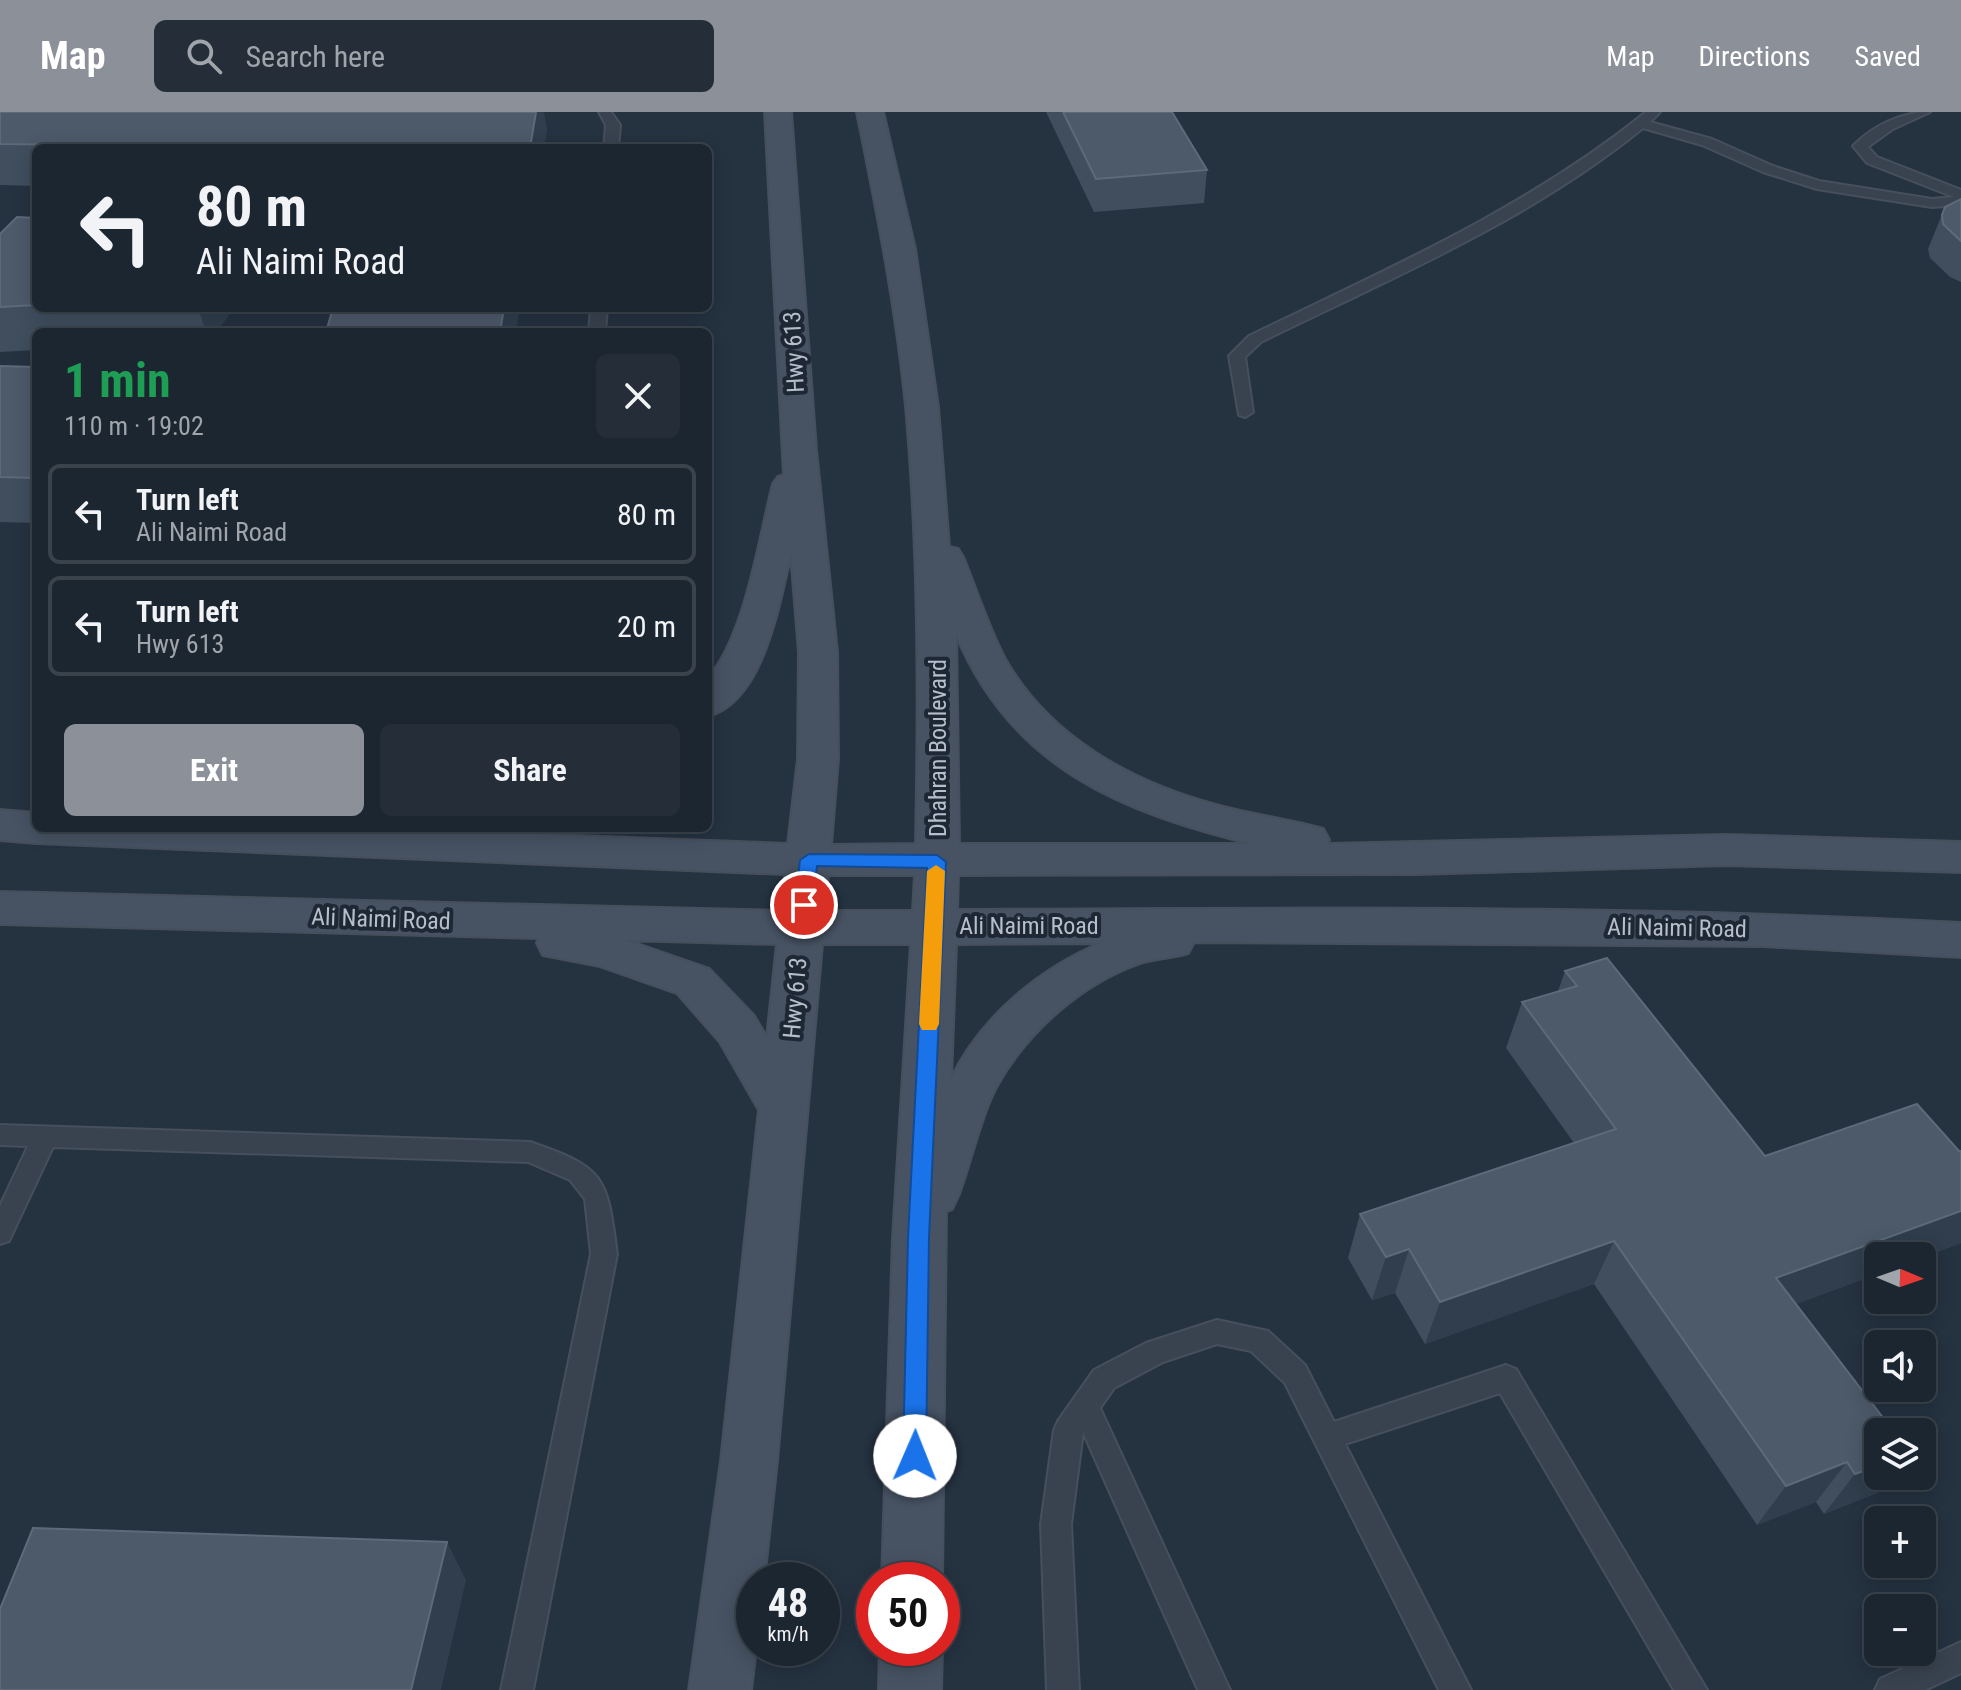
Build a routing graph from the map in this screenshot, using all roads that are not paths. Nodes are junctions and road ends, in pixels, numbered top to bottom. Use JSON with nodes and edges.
{"nodes":[{"id":1,"x":605,"y":112,"type":"edge"},
{"id":2,"x":778,"y":112,"type":"edge"},
{"id":3,"x":870,"y":112,"type":"edge"},
{"id":4,"x":1924,"y":112,"type":"edge"},
{"id":5,"x":1648,"y":116,"type":"edge"},
{"id":6,"x":611,"y":144,"type":"edge"},
{"id":7,"x":1961,"y":198,"type":"edge"},
{"id":8,"x":1245,"y":412,"type":"dead end"},
{"id":9,"x":799,"y":450,"type":"junction"},
{"id":10,"x":932,"y":524,"type":"junction"},
{"id":11,"x":712,"y":698,"type":"edge"},
{"id":12,"x":0,"y":825,"type":"edge"},
{"id":13,"x":32,"y":828,"type":"edge"},
{"id":14,"x":105,"y":832,"type":"edge"},
{"id":15,"x":191,"y":832,"type":"edge"},
{"id":16,"x":151,"y":835,"type":"junction"},
{"id":17,"x":1961,"y":857,"type":"edge"},
{"id":18,"x":1417,"y":859,"type":"junction"},
{"id":19,"x":809,"y":860,"type":"junction"},
{"id":20,"x":937,"y":862,"type":"junction"},
{"id":21,"x":0,"y":908,"type":"edge"},
{"id":22,"x":419,"y":920,"type":"junction"},
{"id":23,"x":1276,"y":925,"type":"junction"},
{"id":24,"x":934,"y":926,"type":"junction"},
{"id":25,"x":801,"y":928,"type":"junction"},
{"id":26,"x":1961,"y":940,"type":"edge"},
{"id":27,"x":784,"y":1110,"type":"junction"},
{"id":28,"x":0,"y":1135,"type":"edge"},
{"id":29,"x":45,"y":1137,"type":"junction"},
{"id":30,"x":0,"y":1233,"type":"edge"},
{"id":31,"x":919,"y":1238,"type":"junction"},
{"id":32,"x":1085,"y":1406,"type":"junction"},
{"id":33,"x":1327,"y":1437,"type":"junction"},
{"id":34,"x":912,"y":1562,"type":"edge"},
{"id":35,"x":1961,"y":1657,"type":"edge"},
{"id":36,"x":911,"y":1666,"type":"edge"},
{"id":37,"x":517,"y":1690,"type":"edge"},
{"id":38,"x":720,"y":1690,"type":"edge"},
{"id":39,"x":910,"y":1690,"type":"edge"},
{"id":40,"x":1063,"y":1690,"type":"edge"},
{"id":41,"x":1214,"y":1690,"type":"edge"},
{"id":42,"x":1455,"y":1690,"type":"edge"},
{"id":43,"x":1691,"y":1690,"type":"edge"},
{"id":44,"x":1891,"y":1690,"type":"edge"}],
"edges":[{"from":1,"to":6,"type":"lane"},
{"from":2,"to":9,"type":"main road","name":"Hwy 613"},
{"from":3,"to":10,"type":"main road","name":"Dhahran Boulevard"},
{"from":4,"to":7,"type":"lane"},
{"from":5,"to":7,"type":"lane"},
{"from":5,"to":8,"type":"lane"},
{"from":9,"to":11,"type":"main road"},
{"from":9,"to":19,"type":"main road","name":"Hwy 613"},
{"from":10,"to":18,"type":"main road"},
{"from":10,"to":20,"type":"main road","name":"Dhahran Boulevard"},
{"from":12,"to":13,"type":"main road"},
{"from":14,"to":16,"type":"main road"},
{"from":15,"to":16,"type":"main road"},
{"from":16,"to":19,"type":"main road"},
{"from":17,"to":18,"type":"main road"},
{"from":18,"to":20,"type":"main road"},
{"from":19,"to":20,"type":"main road"},
{"from":19,"to":25,"type":"main road","name":"Hwy 613"},
{"from":20,"to":24,"type":"main road","name":"Dhahran Boulevard"},
{"from":21,"to":22,"type":"main road","name":"Ali Naimi Road"},
{"from":22,"to":25,"type":"main road","name":"Ali Naimi Road"},
{"from":22,"to":27,"type":"main road"},
{"from":23,"to":24,"type":"main road","name":"Ali Naimi Road"},
{"from":23,"to":26,"type":"main road","name":"Ali Naimi Road"},
{"from":23,"to":31,"type":"main road"},
{"from":24,"to":25,"type":"main road","name":"Ali Naimi Road"},
{"from":24,"to":31,"type":"main road","name":"Dhahran Boulevard"},
{"from":25,"to":27,"type":"main road","name":"Hwy 613"},
{"from":27,"to":38,"type":"main road","name":"Hwy 613"},
{"from":28,"to":29,"type":"lane"},
{"from":29,"to":30,"type":"lane"},
{"from":29,"to":37,"type":"lane"},
{"from":31,"to":34,"type":"main road","name":"Dhahran Boulevard"},
{"from":32,"to":33,"type":"lane"},
{"from":32,"to":40,"type":"lane"},
{"from":32,"to":41,"type":"lane"},
{"from":33,"to":42,"type":"lane"},
{"from":33,"to":43,"type":"lane"},
{"from":35,"to":44,"type":"lane"},
{"from":36,"to":39,"type":"main road"}]}
